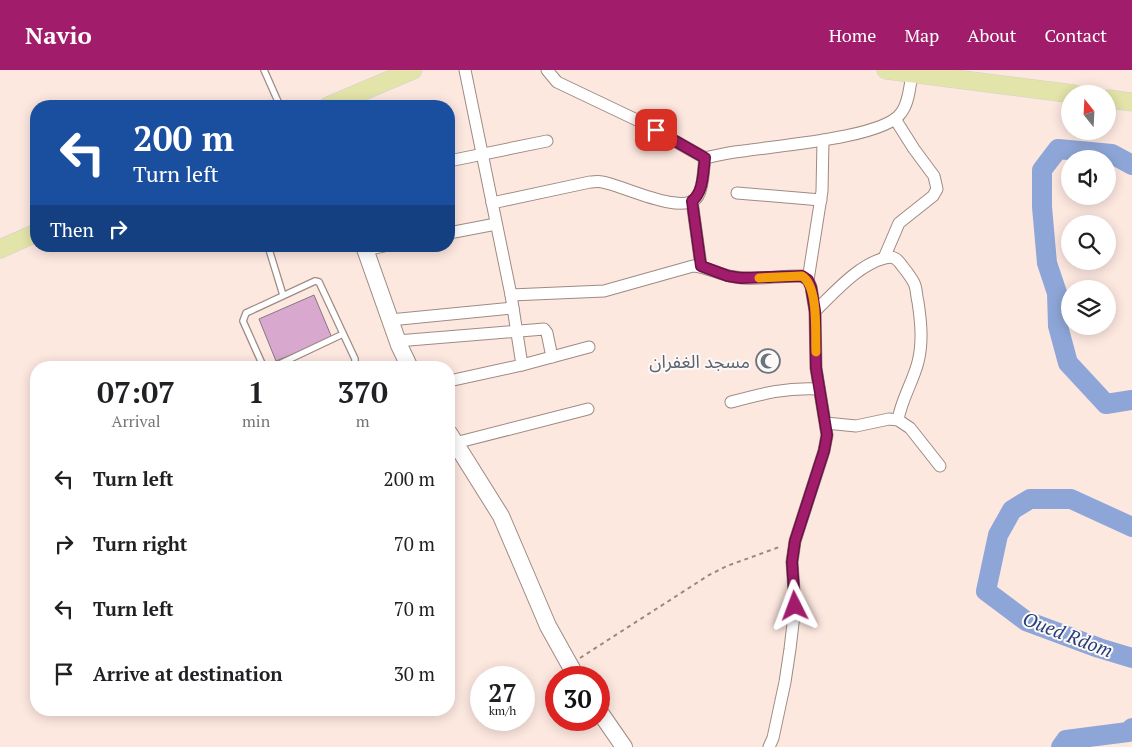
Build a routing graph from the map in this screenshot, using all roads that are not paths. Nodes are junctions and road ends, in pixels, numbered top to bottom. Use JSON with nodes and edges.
{"nodes":[{"id":1,"x":264,"y":70,"type":"edge"},
{"id":2,"x":413,"y":70,"type":"edge"},
{"id":3,"x":465,"y":70,"type":"edge"},
{"id":4,"x":547,"y":70,"type":"edge"},
{"id":5,"x":886,"y":70,"type":"edge"},
{"id":6,"x":912,"y":73,"type":"junction"},
{"id":7,"x":388,"y":74,"type":"edge"},
{"id":8,"x":954,"y":74,"type":"edge"},
{"id":9,"x":1061,"y":92,"type":"edge"},
{"id":10,"x":277,"y":100,"type":"edge"},
{"id":11,"x":339,"y":100,"type":"edge"},
{"id":12,"x":1116,"y":100,"type":"edge"},
{"id":13,"x":1132,"y":102,"type":"edge"},
{"id":14,"x":895,"y":120,"type":"junction"},
{"id":15,"x":823,"y":140,"type":"junction"},
{"id":16,"x":547,"y":142,"type":"dead end"},
{"id":17,"x":482,"y":154,"type":"junction"},
{"id":18,"x":705,"y":158,"type":"junction"},
{"id":19,"x":455,"y":160,"type":"edge"},
{"id":20,"x":737,"y":193,"type":"dead end"},
{"id":21,"x":821,"y":200,"type":"junction"},
{"id":22,"x":692,"y":201,"type":"junction"},
{"id":23,"x":492,"y":203,"type":"junction"},
{"id":24,"x":496,"y":224,"type":"junction"},
{"id":25,"x":455,"y":232,"type":"edge"},
{"id":26,"x":30,"y":236,"type":"edge"},
{"id":27,"x":0,"y":250,"type":"edge"},
{"id":28,"x":270,"y":252,"type":"edge"},
{"id":29,"x":365,"y":252,"type":"edge"},
{"id":30,"x":884,"y":258,"type":"junction"},
{"id":31,"x":701,"y":266,"type":"junction"},
{"id":32,"x":808,"y":280,"type":"junction"},
{"id":33,"x":284,"y":295,"type":"junction"},
{"id":34,"x":510,"y":295,"type":"junction"},
{"id":35,"x":513,"y":308,"type":"junction"},
{"id":36,"x":815,"y":311,"type":"junction"},
{"id":37,"x":390,"y":320,"type":"junction"},
{"id":38,"x":516,"y":330,"type":"junction"},
{"id":39,"x":344,"y":334,"type":"junction"},
{"id":40,"x":397,"y":341,"type":"junction"},
{"id":41,"x":589,"y":348,"type":"dead end"},
{"id":42,"x":552,"y":357,"type":"junction"},
{"id":43,"x":261,"y":361,"type":"edge"},
{"id":44,"x":286,"y":361,"type":"edge"},
{"id":45,"x":355,"y":361,"type":"edge"},
{"id":46,"x":407,"y":361,"type":"edge"},
{"id":47,"x":522,"y":365,"type":"junction"},
{"id":48,"x":455,"y":380,"type":"edge"},
{"id":49,"x":819,"y":389,"type":"junction"},
{"id":50,"x":731,"y":402,"type":"dead end"},
{"id":51,"x":588,"y":409,"type":"dead end"},
{"id":52,"x":898,"y":420,"type":"junction"},
{"id":53,"x":826,"y":423,"type":"junction"},
{"id":54,"x":455,"y":437,"type":"edge"},
{"id":55,"x":455,"y":443,"type":"edge"},
{"id":56,"x":940,"y":466,"type":"dead end"},
{"id":57,"x":570,"y":666,"type":"edge"},
{"id":58,"x":610,"y":727,"type":"edge"},
{"id":59,"x":624,"y":747,"type":"edge"},
{"id":60,"x":769,"y":747,"type":"edge"}],
"edges":[{"from":1,"to":10,"type":"lane"},
{"from":2,"to":7,"type":"main road"},
{"from":3,"to":17,"type":"street"},
{"from":4,"to":18,"type":"street"},
{"from":5,"to":6,"type":"main road"},
{"from":6,"to":8,"type":"main road"},
{"from":6,"to":14,"type":"street"},
{"from":7,"to":11,"type":"main road"},
{"from":8,"to":9,"type":"main road"},
{"from":12,"to":13,"type":"main road"},
{"from":14,"to":15,"type":"street"},
{"from":14,"to":30,"type":"street"},
{"from":15,"to":18,"type":"street"},
{"from":15,"to":21,"type":"street"},
{"from":16,"to":17,"type":"street"},
{"from":17,"to":19,"type":"street"},
{"from":17,"to":23,"type":"street"},
{"from":18,"to":22,"type":"street"},
{"from":20,"to":21,"type":"street"},
{"from":21,"to":32,"type":"street"},
{"from":22,"to":23,"type":"street"},
{"from":22,"to":31,"type":"street"},
{"from":23,"to":24,"type":"street"},
{"from":24,"to":25,"type":"street"},
{"from":24,"to":34,"type":"street"},
{"from":26,"to":27,"type":"main road"},
{"from":28,"to":33,"type":"lane"},
{"from":29,"to":37,"type":"street"},
{"from":30,"to":36,"type":"street"},
{"from":30,"to":52,"type":"street"},
{"from":31,"to":32,"type":"street"},
{"from":31,"to":34,"type":"street"},
{"from":32,"to":36,"type":"street"},
{"from":33,"to":39,"type":"lane"},
{"from":33,"to":43,"type":"lane"},
{"from":34,"to":35,"type":"street"},
{"from":35,"to":37,"type":"street"},
{"from":35,"to":38,"type":"street"},
{"from":36,"to":49,"type":"street"},
{"from":37,"to":40,"type":"street"},
{"from":38,"to":40,"type":"street"},
{"from":38,"to":42,"type":"street"},
{"from":38,"to":47,"type":"street"},
{"from":39,"to":44,"type":"lane"},
{"from":39,"to":45,"type":"lane"},
{"from":40,"to":46,"type":"street"},
{"from":41,"to":42,"type":"street"},
{"from":42,"to":47,"type":"street"},
{"from":47,"to":48,"type":"street"},
{"from":49,"to":50,"type":"street"},
{"from":49,"to":53,"type":"street"},
{"from":51,"to":54,"type":"street"},
{"from":52,"to":53,"type":"street"},
{"from":52,"to":56,"type":"street"},
{"from":53,"to":60,"type":"street"},
{"from":55,"to":57,"type":"street"},
{"from":58,"to":59,"type":"street"}]}
